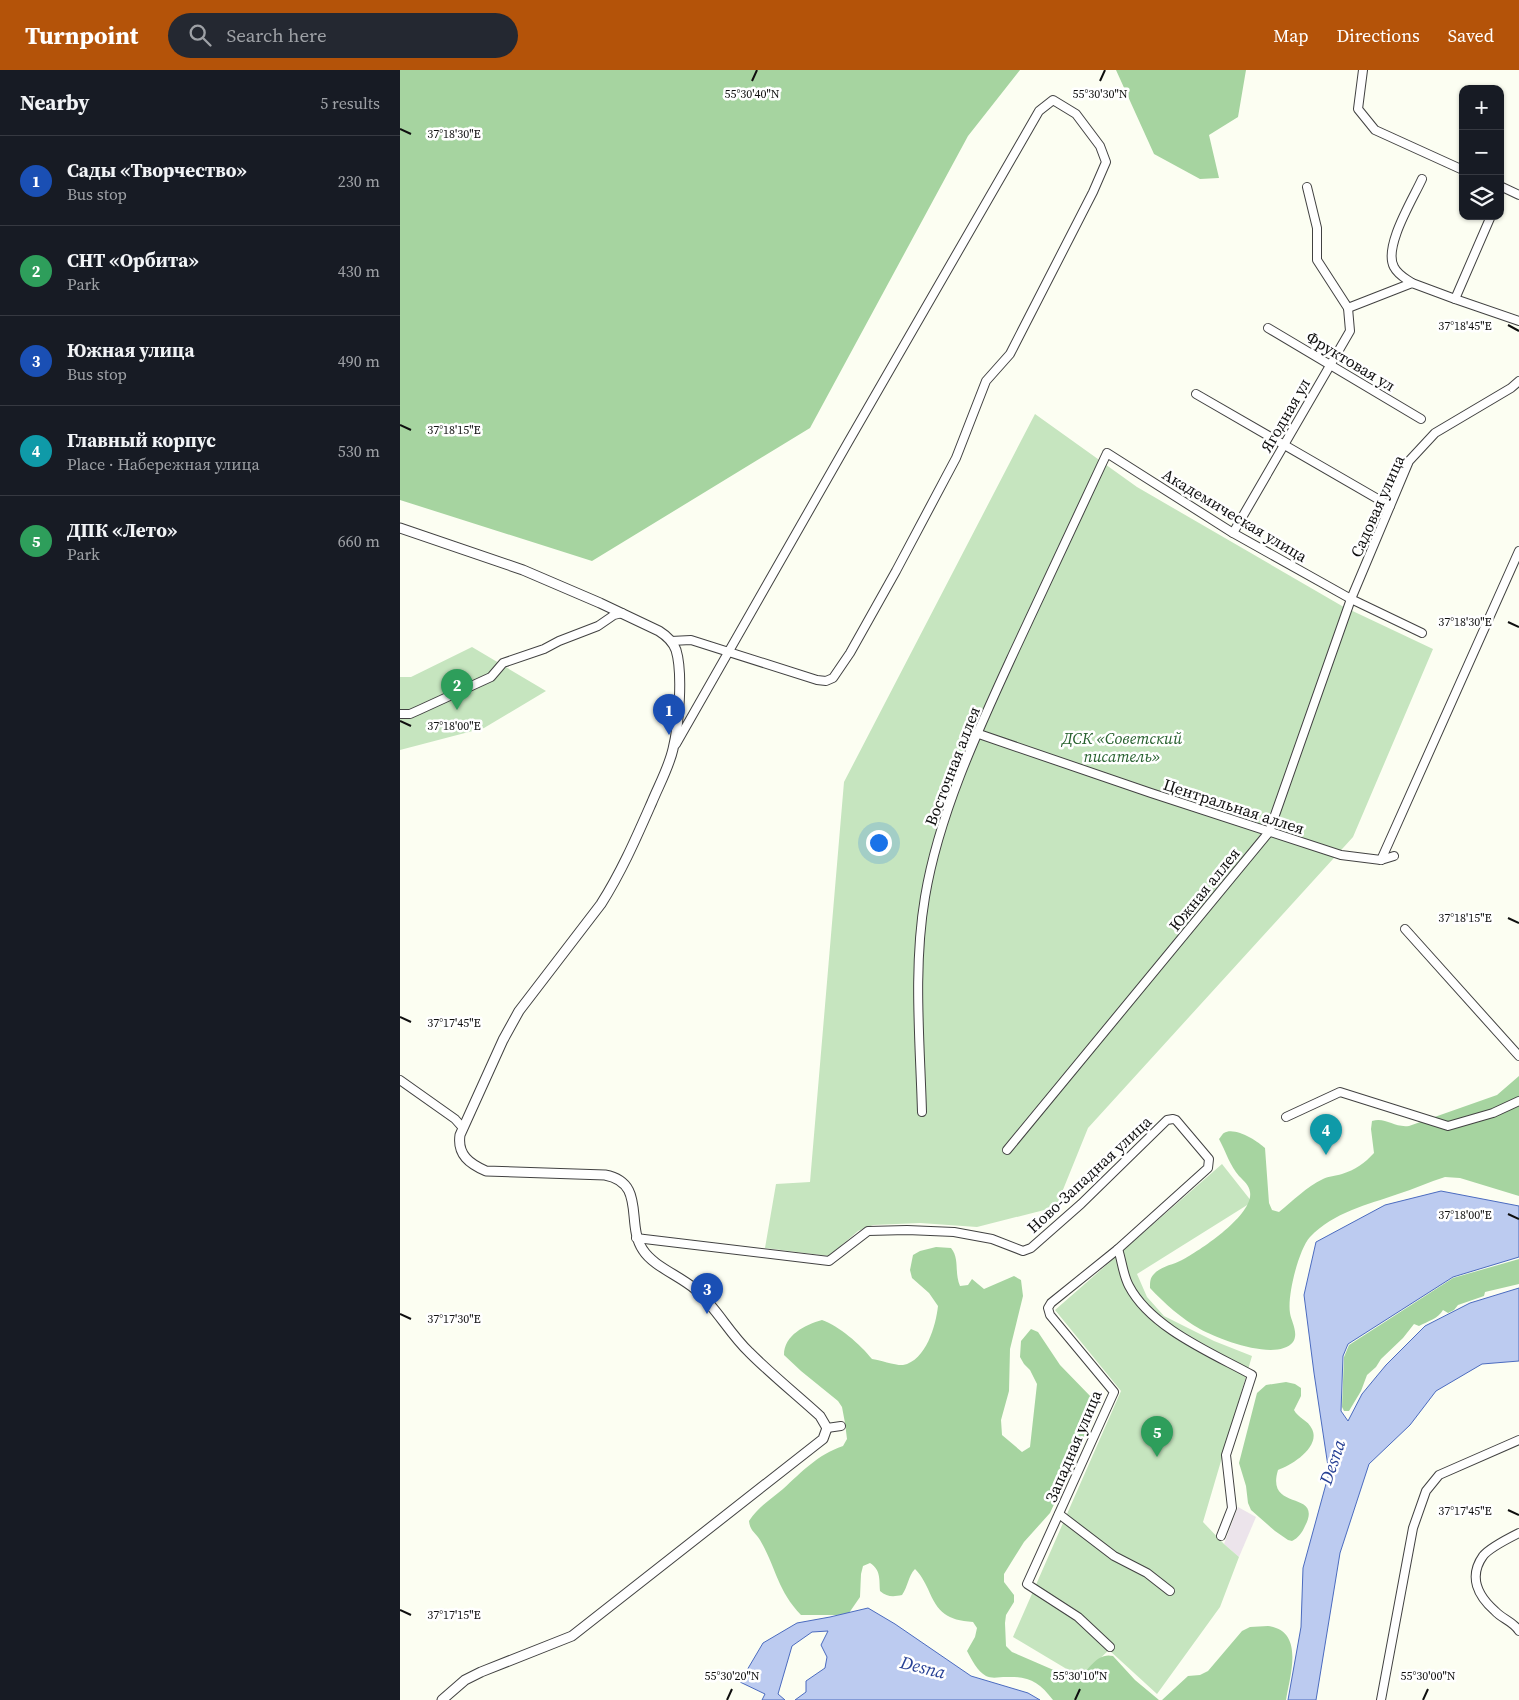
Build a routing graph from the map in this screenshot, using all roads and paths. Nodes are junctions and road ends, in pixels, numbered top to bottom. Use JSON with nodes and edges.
{"nodes":[{"id":1,"x":1363,"y":70,"type":"edge"},
{"id":2,"x":1459,"y":168,"type":"edge"},
{"id":3,"x":1422,"y":179,"type":"dead end"},
{"id":4,"x":1306,"y":186,"type":"dead end"},
{"id":5,"x":1504,"y":191,"type":"edge"},
{"id":6,"x":1519,"y":195,"type":"edge"},
{"id":7,"x":1489,"y":220,"type":"edge"},
{"id":8,"x":1412,"y":282,"type":"junction"},
{"id":9,"x":1455,"y":300,"type":"junction"},
{"id":10,"x":1348,"y":308,"type":"junction"},
{"id":11,"x":1519,"y":321,"type":"edge"},
{"id":12,"x":1268,"y":328,"type":"dead end"},
{"id":13,"x":1330,"y":365,"type":"junction"},
{"id":14,"x":1519,"y":381,"type":"edge"},
{"id":15,"x":1196,"y":394,"type":"dead end"},
{"id":16,"x":1421,"y":419,"type":"dead end"},
{"id":17,"x":1284,"y":445,"type":"junction"},
{"id":18,"x":1107,"y":452,"type":"joint"},
{"id":19,"x":1390,"y":506,"type":"junction"},
{"id":20,"x":400,"y":528,"type":"edge"},
{"id":21,"x":1233,"y":533,"type":"junction"},
{"id":22,"x":1519,"y":551,"type":"edge"},
{"id":23,"x":1350,"y":602,"type":"junction"},
{"id":24,"x":622,"y":613,"type":"junction"},
{"id":25,"x":1422,"y":633,"type":"dead end"},
{"id":26,"x":671,"y":641,"type":"junction"},
{"id":27,"x":728,"y":651,"type":"junction"},
{"id":28,"x":400,"y":714,"type":"edge"},
{"id":29,"x":976,"y":733,"type":"junction"},
{"id":30,"x":674,"y":748,"type":"junction"},
{"id":31,"x":1269,"y":832,"type":"junction"},
{"id":32,"x":1394,"y":856,"type":"dead end"},
{"id":33,"x":1381,"y":860,"type":"junction"},
{"id":34,"x":1405,"y":929,"type":"dead end"},
{"id":35,"x":1519,"y":1056,"type":"edge"},
{"id":36,"x":400,"y":1080,"type":"edge"},
{"id":37,"x":1519,"y":1101,"type":"edge"},
{"id":38,"x":922,"y":1112,"type":"dead end"},
{"id":39,"x":1286,"y":1117,"type":"dead end"},
{"id":40,"x":463,"y":1128,"type":"junction"},
{"id":41,"x":1007,"y":1150,"type":"dead end"},
{"id":42,"x":636,"y":1238,"type":"junction"},
{"id":43,"x":1118,"y":1249,"type":"junction"},
{"id":44,"x":842,"y":1426,"type":"dead end"},
{"id":45,"x":827,"y":1428,"type":"junction"},
{"id":46,"x":1519,"y":1440,"type":"edge"},
{"id":47,"x":1059,"y":1514,"type":"junction"},
{"id":48,"x":1519,"y":1533,"type":"edge"},
{"id":49,"x":1221,"y":1536,"type":"dead end"},
{"id":50,"x":1170,"y":1591,"type":"dead end"},
{"id":51,"x":1519,"y":1631,"type":"edge"},
{"id":52,"x":1110,"y":1647,"type":"dead end"},
{"id":53,"x":442,"y":1700,"type":"edge"},
{"id":54,"x":1381,"y":1700,"type":"edge"}],
"edges":[{"from":1,"to":2,"type":"street"},
{"from":3,"to":8,"type":"street"},
{"from":4,"to":10,"type":"street"},
{"from":5,"to":6,"type":"street"},
{"from":7,"to":9,"type":"street"},
{"from":8,"to":9,"type":"street"},
{"from":8,"to":10,"type":"street"},
{"from":9,"to":11,"type":"street"},
{"from":10,"to":13,"type":"street","name":"Ягодная ул"},
{"from":12,"to":13,"type":"street","name":"Фруктовая ул"},
{"from":13,"to":16,"type":"street","name":"Фруктовая ул"},
{"from":13,"to":17,"type":"street","name":"Ягодная ул"},
{"from":14,"to":19,"type":"street","name":"Садовая улица"},
{"from":15,"to":17,"type":"street"},
{"from":17,"to":19,"type":"street"},
{"from":17,"to":21,"type":"street","name":"Ягодная ул"},
{"from":18,"to":21,"type":"street","name":"Академическая улица"},
{"from":18,"to":29,"type":"street","name":"Восточная аллея"},
{"from":19,"to":23,"type":"street","name":"Садовая улица"},
{"from":20,"to":24,"type":"street"},
{"from":21,"to":23,"type":"street","name":"Академическая улица"},
{"from":22,"to":33,"type":"street"},
{"from":23,"to":25,"type":"street","name":"Академическая улица"},
{"from":23,"to":31,"type":"street","name":"Южная аллея"},
{"from":24,"to":26,"type":"street"},
{"from":24,"to":28,"type":"street"},
{"from":26,"to":27,"type":"street"},
{"from":26,"to":30,"type":"street"},
{"from":27,"to":27,"type":"street"},
{"from":27,"to":30,"type":"street"},
{"from":29,"to":31,"type":"street","name":"Центральная аллея"},
{"from":29,"to":38,"type":"street","name":"Восточная аллея"},
{"from":30,"to":40,"type":"street"},
{"from":31,"to":33,"type":"street","name":"Центральная аллея"},
{"from":31,"to":41,"type":"street","name":"Южная аллея"},
{"from":32,"to":33,"type":"street"},
{"from":34,"to":35,"type":"street"},
{"from":36,"to":40,"type":"street"},
{"from":37,"to":39,"type":"street"},
{"from":40,"to":42,"type":"street"},
{"from":42,"to":43,"type":"street","name":"Ново-Западная улица"},
{"from":42,"to":45,"type":"street"},
{"from":43,"to":47,"type":"street","name":"Западная улица"},
{"from":43,"to":49,"type":"street"},
{"from":44,"to":45,"type":"street"},
{"from":45,"to":53,"type":"street"},
{"from":46,"to":54,"type":"street"},
{"from":47,"to":50,"type":"street"},
{"from":47,"to":52,"type":"street","name":"Западная улица"},
{"from":48,"to":51,"type":"street"}]}
